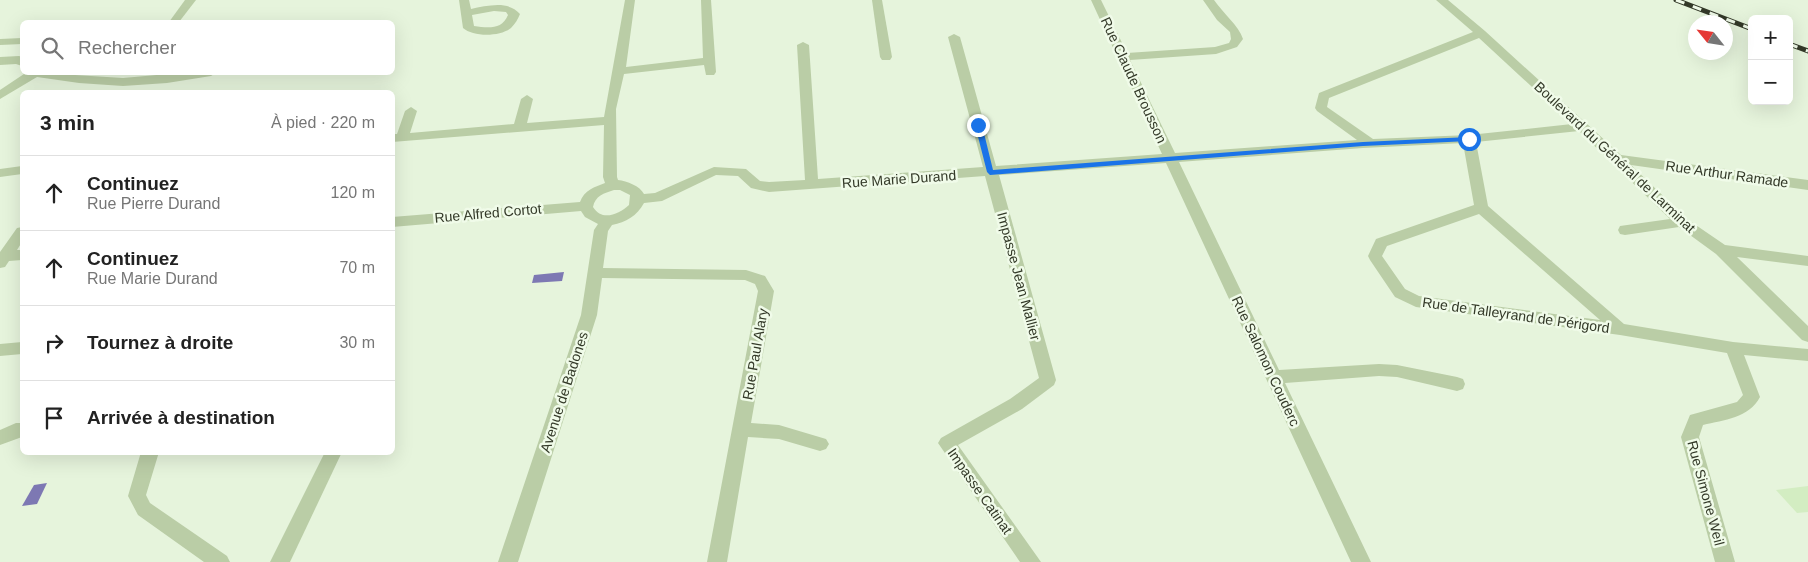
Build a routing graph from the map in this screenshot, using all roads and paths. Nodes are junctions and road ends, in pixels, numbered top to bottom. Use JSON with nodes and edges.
{"nodes":[{"id":1,"x":191,"y":0,"type":"edge"},
{"id":2,"x":464,"y":0,"type":"edge"},
{"id":3,"x":630,"y":0,"type":"edge"},
{"id":4,"x":706,"y":0,"type":"edge"},
{"id":5,"x":877,"y":0,"type":"edge"},
{"id":6,"x":1096,"y":0,"type":"edge"},
{"id":7,"x":1208,"y":0,"type":"edge"},
{"id":8,"x":1441,"y":0,"type":"edge"},
{"id":9,"x":466,"y":12,"type":"dead end"},
{"id":10,"x":176,"y":20,"type":"edge"},
{"id":11,"x":1481,"y":33,"type":"junction"},
{"id":12,"x":954,"y":37,"type":"dead end"},
{"id":13,"x":20,"y":41,"type":"edge"},
{"id":14,"x":0,"y":42,"type":"edge"},
{"id":15,"x":803,"y":45,"type":"dead end"},
{"id":16,"x":886,"y":56,"type":"dead end"},
{"id":17,"x":1123,"y":57,"type":"junction"},
{"id":18,"x":20,"y":60,"type":"edge"},
{"id":19,"x":0,"y":61,"type":"edge"},
{"id":20,"x":619,"y":71,"type":"junction"},
{"id":21,"x":32,"y":75,"type":"edge"},
{"id":22,"x":48,"y":75,"type":"edge"},
{"id":23,"x":198,"y":75,"type":"edge"},
{"id":24,"x":132,"y":77,"type":"edge"},
{"id":25,"x":122,"y":90,"type":"edge"},
{"id":26,"x":0,"y":95,"type":"edge"},
{"id":27,"x":527,"y":99,"type":"dead end"},
{"id":28,"x":411,"y":111,"type":"dead end"},
{"id":29,"x":609,"y":121,"type":"junction"},
{"id":30,"x":1582,"y":127,"type":"junction"},
{"id":31,"x":520,"y":128,"type":"junction"},
{"id":32,"x":397,"y":138,"type":"edge"},
{"id":33,"x":1469,"y":139,"type":"junction"},
{"id":34,"x":1371,"y":144,"type":"junction"},
{"id":35,"x":1171,"y":159,"type":"junction"},
{"id":36,"x":1617,"y":159,"type":"junction"},
{"id":37,"x":20,"y":170,"type":"edge"},
{"id":38,"x":990,"y":172,"type":"junction"},
{"id":39,"x":0,"y":173,"type":"edge"},
{"id":40,"x":613,"y":185,"type":"junction"},
{"id":41,"x":812,"y":185,"type":"junction"},
{"id":42,"x":1808,"y":185,"type":"edge"},
{"id":43,"x":638,"y":199,"type":"junction"},
{"id":44,"x":584,"y":206,"type":"junction"},
{"id":45,"x":1480,"y":208,"type":"junction"},
{"id":46,"x":608,"y":220,"type":"junction"},
{"id":47,"x":395,"y":222,"type":"edge"},
{"id":48,"x":1682,"y":222,"type":"junction"},
{"id":49,"x":1625,"y":230,"type":"dead end"},
{"id":50,"x":20,"y":235,"type":"edge"},
{"id":51,"x":1721,"y":250,"type":"junction"},
{"id":52,"x":20,"y":255,"type":"edge"},
{"id":53,"x":2,"y":259,"type":"edge"},
{"id":54,"x":1808,"y":261,"type":"edge"},
{"id":55,"x":595,"y":273,"type":"junction"},
{"id":56,"x":1620,"y":329,"type":"junction"},
{"id":57,"x":1808,"y":336,"type":"edge"},
{"id":58,"x":20,"y":348,"type":"edge"},
{"id":59,"x":1734,"y":348,"type":"junction"},
{"id":60,"x":0,"y":350,"type":"edge"},
{"id":61,"x":1808,"y":355,"type":"edge"},
{"id":62,"x":1273,"y":378,"type":"junction"},
{"id":63,"x":1048,"y":380,"type":"joint"},
{"id":64,"x":1457,"y":384,"type":"dead end"},
{"id":65,"x":742,"y":429,"type":"junction"},
{"id":66,"x":20,"y":430,"type":"edge"},
{"id":67,"x":0,"y":438,"type":"edge"},
{"id":68,"x":820,"y":444,"type":"dead end"},
{"id":69,"x":149,"y":455,"type":"edge"},
{"id":70,"x":333,"y":455,"type":"edge"},
{"id":71,"x":220,"y":562,"type":"edge"},
{"id":72,"x":280,"y":562,"type":"edge"},
{"id":73,"x":508,"y":562,"type":"edge"},
{"id":74,"x":717,"y":562,"type":"edge"},
{"id":75,"x":1031,"y":562,"type":"edge"},
{"id":76,"x":1361,"y":562,"type":"edge"},
{"id":77,"x":1725,"y":562,"type":"edge"}],
"edges":[{"from":1,"to":10,"type":"street"},
{"from":2,"to":9,"type":"street"},
{"from":3,"to":20,"type":"street"},
{"from":4,"to":20,"type":"street"},
{"from":5,"to":16,"type":"street"},
{"from":6,"to":17,"type":"street","name":"Rue Claude Brousson"},
{"from":7,"to":17,"type":"street"},
{"from":8,"to":11,"type":"street","name":"Boulevard du Général de Larminat"},
{"from":11,"to":30,"type":"street","name":"Boulevard du Général de Larminat"},
{"from":11,"to":34,"type":"street"},
{"from":12,"to":38,"type":"street","name":"Impasse Jean Mallier"},
{"from":13,"to":14,"type":"street"},
{"from":15,"to":41,"type":"street"},
{"from":17,"to":35,"type":"street","name":"Rue Claude Brousson"},
{"from":18,"to":19,"type":"street"},
{"from":20,"to":29,"type":"street"},
{"from":21,"to":26,"type":"street"},
{"from":22,"to":24,"type":"street"},
{"from":23,"to":24,"type":"street"},
{"from":24,"to":25,"type":"street"},
{"from":27,"to":31,"type":"street"},
{"from":28,"to":32,"type":"street"},
{"from":29,"to":31,"type":"street"},
{"from":29,"to":40,"type":"street"},
{"from":30,"to":33,"type":"street","name":"Rue Marie Durand"},
{"from":30,"to":36,"type":"street","name":"Boulevard du Général de Larminat"},
{"from":31,"to":32,"type":"street"},
{"from":33,"to":34,"type":"street","name":"Rue Marie Durand"},
{"from":33,"to":45,"type":"street"},
{"from":34,"to":35,"type":"street","name":"Rue Marie Durand"},
{"from":35,"to":38,"type":"street","name":"Rue Marie Durand"},
{"from":35,"to":62,"type":"street","name":"Rue Salomon Couderc"},
{"from":36,"to":42,"type":"street","name":"Rue Arthur Ramade"},
{"from":36,"to":48,"type":"street","name":"Boulevard du Général de Larminat"},
{"from":37,"to":39,"type":"street"},
{"from":38,"to":41,"type":"street","name":"Rue Marie Durand"},
{"from":38,"to":63,"type":"street","name":"Impasse Jean Mallier"},
{"from":40,"to":43,"type":"street"},
{"from":40,"to":44,"type":"street"},
{"from":41,"to":43,"type":"street","name":"Rue Marie Durand"},
{"from":43,"to":46,"type":"street"},
{"from":44,"to":46,"type":"street"},
{"from":44,"to":47,"type":"street","name":"Rue Alfred Cortot"},
{"from":45,"to":56,"type":"street"},
{"from":45,"to":56,"type":"street","name":"Rue de Talleyrand de Périgord"},
{"from":46,"to":55,"type":"street","name":"Avenue de Badones"},
{"from":48,"to":49,"type":"street"},
{"from":48,"to":51,"type":"street","name":"Boulevard du Général de Larminat"},
{"from":50,"to":53,"type":"street"},
{"from":51,"to":54,"type":"street"},
{"from":51,"to":57,"type":"street","name":"Boulevard du Général de Larminat"},
{"from":52,"to":53,"type":"street"},
{"from":55,"to":65,"type":"street","name":"Rue Paul Alary"},
{"from":55,"to":73,"type":"street","name":"Avenue de Badones"},
{"from":56,"to":59,"type":"street","name":"Rue de Talleyrand de Périgord"},
{"from":58,"to":60,"type":"street"},
{"from":59,"to":61,"type":"street","name":"Rue de Talleyrand de Périgord"},
{"from":59,"to":77,"type":"street","name":"Rue Simone Weil"},
{"from":62,"to":64,"type":"street"},
{"from":62,"to":76,"type":"street","name":"Rue Salomon Couderc"},
{"from":63,"to":75,"type":"street","name":"Impasse Catinat"},
{"from":65,"to":68,"type":"street"},
{"from":65,"to":74,"type":"street","name":"Rue Paul Alary"},
{"from":66,"to":67,"type":"street"},
{"from":69,"to":71,"type":"street"},
{"from":70,"to":72,"type":"street"}]}
